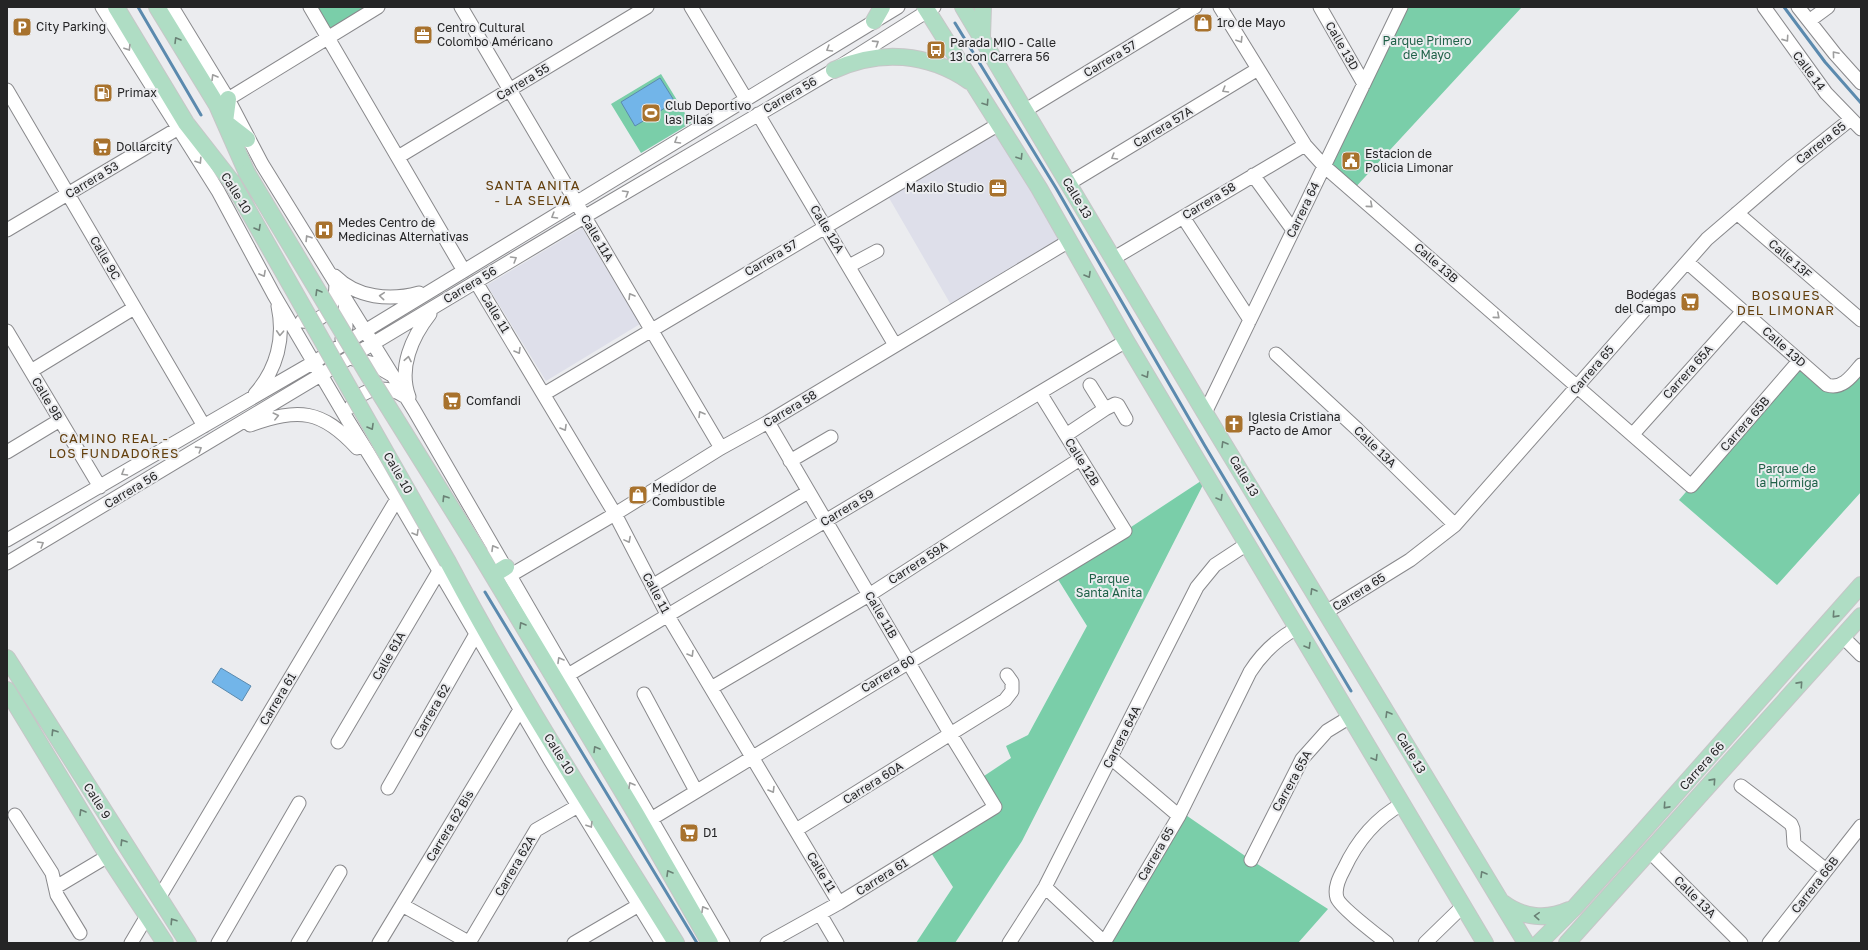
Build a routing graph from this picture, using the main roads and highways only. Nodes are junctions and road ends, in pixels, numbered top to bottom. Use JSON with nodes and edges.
{"nodes":[{"id":1,"x":157,"y":7,"type":"edge"},
{"id":2,"x":882,"y":7,"type":"edge"},
{"id":3,"x":963,"y":7,"type":"edge"},
{"id":4,"x":983,"y":7,"type":"edge"},
{"id":5,"x":929,"y":8,"type":"edge"},
{"id":6,"x":110,"y":9,"type":"edge"},
{"id":7,"x":874,"y":21,"type":"road end"},
{"id":8,"x":982,"y":37,"type":"junction"},
{"id":9,"x":834,"y":70,"type":"road end"},
{"id":10,"x":973,"y":84,"type":"junction"},
{"id":11,"x":228,"y":100,"type":"road end"},
{"id":12,"x":225,"y":122,"type":"junction"},
{"id":13,"x":247,"y":139,"type":"road end"},
{"id":14,"x":1861,"y":585,"type":"edge"},
{"id":15,"x":1861,"y":616,"type":"edge"},
{"id":16,"x":7,"y":658,"type":"edge"},
{"id":17,"x":7,"y":690,"type":"edge"},
{"id":18,"x":1738,"y":724,"type":"junction"},
{"id":19,"x":1753,"y":737,"type":"junction"},
{"id":20,"x":98,"y":802,"type":"junction"},
{"id":21,"x":96,"y":834,"type":"junction"},
{"id":22,"x":1650,"y":852,"type":"junction"},
{"id":23,"x":109,"y":857,"type":"junction"},
{"id":24,"x":142,"y":871,"type":"junction"},
{"id":25,"x":1500,"y":901,"type":"junction"},
{"id":26,"x":1574,"y":908,"type":"junction"},
{"id":27,"x":166,"y":943,"type":"edge"},
{"id":28,"x":188,"y":943,"type":"edge"},
{"id":29,"x":676,"y":943,"type":"edge"},
{"id":30,"x":710,"y":943,"type":"edge"},
{"id":31,"x":1485,"y":943,"type":"edge"},
{"id":32,"x":1526,"y":943,"type":"edge"},
{"id":33,"x":1539,"y":943,"type":"edge"},
{"id":34,"x":1567,"y":943,"type":"edge"},
{"id":35,"x":1580,"y":943,"type":"edge"}],
"edges":[{"from":12,"to":1,"type":"main road","name":"Calle 10","one_way":true},
{"from":2,"to":7,"type":"main road"},
{"from":3,"to":8,"type":"main road","name":"Calle 13"},
{"from":4,"to":8,"type":"main road"},
{"from":5,"to":10,"type":"main road"},
{"from":6,"to":29,"type":"main road","name":"Calle 10","one_way":true,"bridge":true},
{"from":25,"to":8,"type":"main road","name":"Calle 13","one_way":true},
{"from":9,"to":10,"type":"main road"},
{"from":10,"to":31,"type":"main road","one_way":true},
{"from":11,"to":12,"type":"main road"},
{"from":12,"to":13,"type":"main road"},
{"from":30,"to":12,"type":"main road","name":"Calle 10","one_way":true,"bridge":true},
{"from":14,"to":18,"type":"main road","name":"Carrera 66","one_way":true},
{"from":19,"to":15,"type":"main road","name":"Carrera 66","one_way":true},
{"from":20,"to":16,"type":"main road","name":"Calle 9","one_way":true},
{"from":21,"to":17,"type":"main road","name":"Calle 9","one_way":true},
{"from":18,"to":19,"type":"main road"},
{"from":18,"to":26,"type":"main road","name":"Carrera 66","one_way":true},
{"from":22,"to":19,"type":"main road","name":"Carrera 66","one_way":true},
{"from":20,"to":21,"type":"main road"},
{"from":24,"to":20,"type":"main road","name":"Calle 9","one_way":true},
{"from":21,"to":23,"type":"main road","name":"Calle 9"},
{"from":22,"to":34,"type":"main road","name":"Carrera 66"},
{"from":22,"to":35,"type":"main road"},
{"from":23,"to":24,"type":"main road"},
{"from":23,"to":27,"type":"main road","name":"Calle 9"},
{"from":28,"to":24,"type":"main road","name":"Calle 9","one_way":true},
{"from":26,"to":25,"type":"main road","one_way":true},
{"from":25,"to":32,"type":"main road","name":"Calle 13"},
{"from":26,"to":33,"type":"main road","name":"Carrera 66"}]}
